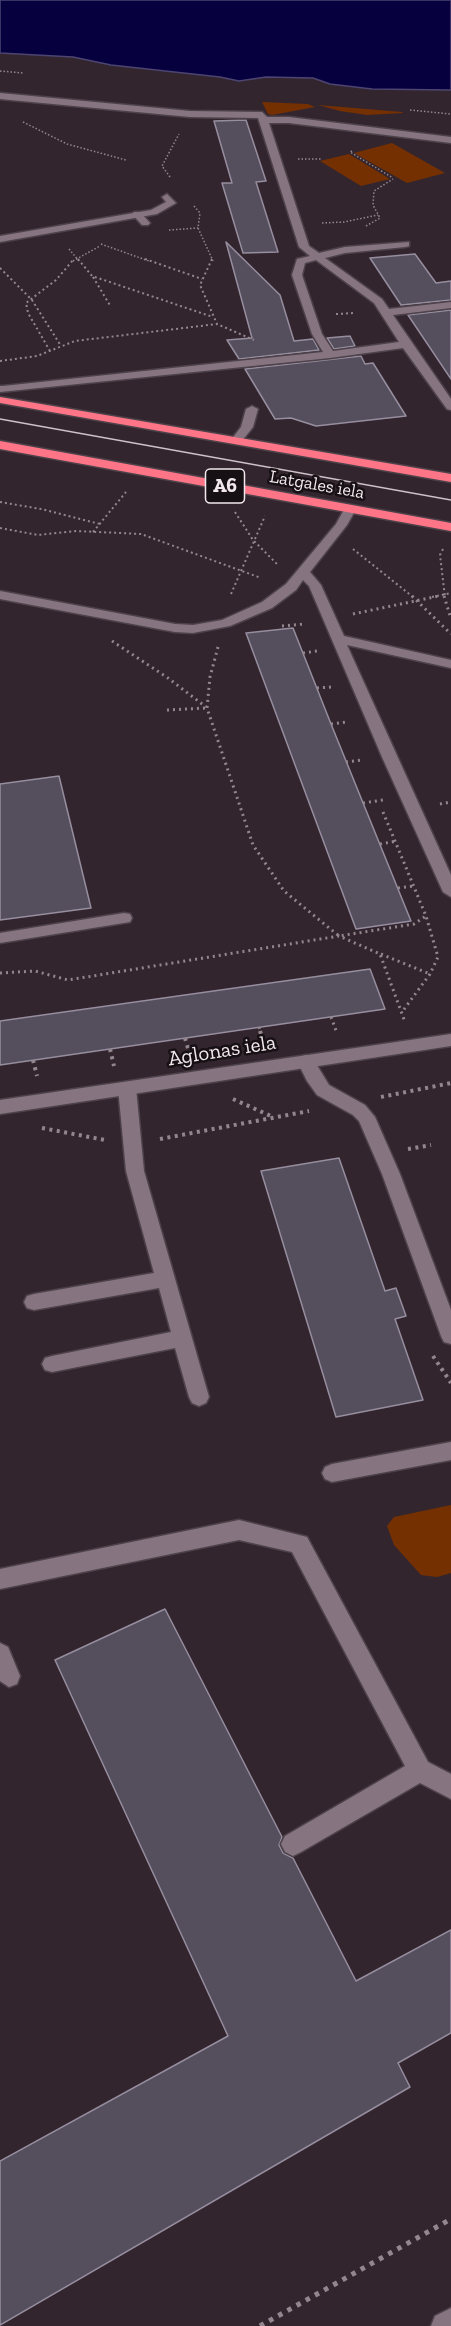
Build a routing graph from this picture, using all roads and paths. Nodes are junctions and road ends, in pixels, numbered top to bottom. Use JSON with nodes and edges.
{"nodes":[{"id":1,"x":0,"y":96,"type":"edge"},
{"id":2,"x":190,"y":114,"type":"junction"},
{"id":3,"x":19,"y":119,"type":"dead end"},
{"id":4,"x":265,"y":120,"type":"junction"},
{"id":5,"x":376,"y":132,"type":"junction"},
{"id":6,"x":451,"y":140,"type":"edge"},
{"id":7,"x":126,"y":160,"type":"dead end"},
{"id":8,"x":177,"y":184,"type":"dead end"},
{"id":9,"x":167,"y":197,"type":"dead end"},
{"id":10,"x":189,"y":200,"type":"dead end"},
{"id":11,"x":137,"y":214,"type":"junction"},
{"id":12,"x":378,"y":214,"type":"junction"},
{"id":13,"x":145,"y":223,"type":"dead end"},
{"id":14,"x":297,"y":225,"type":"junction"},
{"id":15,"x":61,"y":228,"type":"junction"},
{"id":16,"x":0,"y":239,"type":"edge"},
{"id":17,"x":113,"y":242,"type":"dead end"},
{"id":18,"x":405,"y":244,"type":"dead end"},
{"id":19,"x":102,"y":245,"type":"junction"},
{"id":20,"x":330,"y":253,"type":"junction"},
{"id":21,"x":317,"y":257,"type":"junction"},
{"id":22,"x":82,"y":264,"type":"dead end"},
{"id":23,"x":0,"y":268,"type":"edge"},
{"id":24,"x":92,"y":276,"type":"junction"},
{"id":25,"x":202,"y":279,"type":"junction"},
{"id":26,"x":32,"y":300,"type":"junction"},
{"id":27,"x":451,"y":305,"type":"edge"},
{"id":28,"x":111,"y":307,"type":"dead end"},
{"id":29,"x":384,"y":311,"type":"junction"},
{"id":30,"x":311,"y":316,"type":"junction"},
{"id":31,"x":213,"y":317,"type":"junction"},
{"id":32,"x":217,"y":324,"type":"junction"},
{"id":33,"x":254,"y":340,"type":"dead end"},
{"id":34,"x":406,"y":344,"type":"junction"},
{"id":35,"x":61,"y":346,"type":"junction"},
{"id":36,"x":50,"y":351,"type":"junction"},
{"id":37,"x":330,"y":355,"type":"junction"},
{"id":38,"x":0,"y":361,"type":"edge"},
{"id":39,"x":1,"y":392,"type":"edge"},
{"id":40,"x":451,"y":407,"type":"edge"},
{"id":41,"x":252,"y":409,"type":"dead end"},
{"id":42,"x":237,"y":440,"type":"junction"},
{"id":43,"x":0,"y":445,"type":"edge"},
{"id":44,"x":451,"y":478,"type":"edge"},
{"id":45,"x":130,"y":487,"type":"dead end"},
{"id":46,"x":0,"y":502,"type":"edge"},
{"id":47,"x":230,"y":505,"type":"dead end"},
{"id":48,"x":350,"y":509,"type":"junction"},
{"id":49,"x":268,"y":512,"type":"dead end"},
{"id":50,"x":100,"y":524,"type":"junction"},
{"id":51,"x":451,"y":527,"type":"edge"},
{"id":52,"x":0,"y":528,"type":"edge"},
{"id":53,"x":93,"y":532,"type":"junction"},
{"id":54,"x":333,"y":534,"type":"junction"},
{"id":55,"x":253,"y":540,"type":"junction"},
{"id":56,"x":445,"y":544,"type":"dead end"},
{"id":57,"x":240,"y":572,"type":"junction"},
{"id":58,"x":296,"y":580,"type":"junction"},
{"id":59,"x":451,"y":593,"type":"edge"},
{"id":60,"x":444,"y":594,"type":"junction"},
{"id":61,"x":231,"y":595,"type":"dead end"},
{"id":62,"x":0,"y":596,"type":"edge"},
{"id":63,"x":416,"y":599,"type":"junction"},
{"id":64,"x":78,"y":610,"type":"junction"},
{"id":65,"x":330,"y":619,"type":"junction"},
{"id":66,"x":451,"y":619,"type":"edge"},
{"id":67,"x":303,"y":624,"type":"dead end"},
{"id":68,"x":451,"y":634,"type":"edge"},
{"id":69,"x":339,"y":639,"type":"junction"},
{"id":70,"x":220,"y":642,"type":"dead end"},
{"id":71,"x":451,"y":663,"type":"edge"},
{"id":72,"x":207,"y":708,"type":"junction"},
{"id":73,"x":167,"y":710,"type":"dead end"},
{"id":74,"x":413,"y":886,"type":"dead end"},
{"id":75,"x":451,"y":892,"type":"edge"},
{"id":76,"x":426,"y":916,"type":"junction"},
{"id":77,"x":124,"y":918,"type":"dead end"},
{"id":78,"x":339,"y":936,"type":"junction"},
{"id":79,"x":0,"y":938,"type":"edge"},
{"id":80,"x":380,"y":954,"type":"junction"},
{"id":81,"x":0,"y":973,"type":"edge"},
{"id":82,"x":430,"y":974,"type":"junction"},
{"id":83,"x":402,"y":1012,"type":"junction"},
{"id":84,"x":405,"y":1022,"type":"dead end"},
{"id":85,"x":451,"y":1040,"type":"edge"},
{"id":86,"x":306,"y":1061,"type":"junction"},
{"id":87,"x":451,"y":1083,"type":"edge"},
{"id":88,"x":127,"y":1088,"type":"junction"},
{"id":89,"x":41,"y":1101,"type":"junction"},
{"id":90,"x":348,"y":1103,"type":"junction"},
{"id":91,"x":0,"y":1107,"type":"edge"},
{"id":92,"x":132,"y":1145,"type":"junction"},
{"id":93,"x":166,"y":1280,"type":"junction"},
{"id":94,"x":34,"y":1302,"type":"dead end"},
{"id":95,"x":451,"y":1336,"type":"edge"},
{"id":96,"x":182,"y":1338,"type":"junction"},
{"id":97,"x":52,"y":1364,"type":"dead end"},
{"id":98,"x":199,"y":1397,"type":"dead end"},
{"id":99,"x":451,"y":1451,"type":"edge"},
{"id":100,"x":332,"y":1473,"type":"dead end"},
{"id":101,"x":0,"y":1579,"type":"edge"},
{"id":102,"x":0,"y":1654,"type":"edge"},
{"id":103,"x":9,"y":1676,"type":"dead end"},
{"id":104,"x":420,"y":1770,"type":"junction"},
{"id":105,"x":451,"y":1787,"type":"edge"},
{"id":106,"x":293,"y":1844,"type":"dead end"},
{"id":107,"x":451,"y":2219,"type":"edge"},
{"id":108,"x":451,"y":2322,"type":"edge"},
{"id":109,"x":260,"y":2326,"type":"edge"},
{"id":110,"x":445,"y":2326,"type":"edge"}],
"edges":[{"from":1,"to":2,"type":"street"},
{"from":2,"to":4,"type":"street"},
{"from":2,"to":8,"type":"path"},
{"from":3,"to":7,"type":"path"},
{"from":4,"to":5,"type":"street"},
{"from":4,"to":14,"type":"street"},
{"from":5,"to":6,"type":"street"},
{"from":5,"to":12,"type":"path"},
{"from":9,"to":11,"type":"street"},
{"from":10,"to":25,"type":"path"},
{"from":11,"to":13,"type":"street"},
{"from":11,"to":15,"type":"street"},
{"from":12,"to":14,"type":"path"},
{"from":12,"to":20,"type":"path"},
{"from":14,"to":21,"type":"street"},
{"from":15,"to":16,"type":"street"},
{"from":15,"to":19,"type":"path"},
{"from":17,"to":19,"type":"path"},
{"from":18,"to":20,"type":"street"},
{"from":19,"to":25,"type":"path"},
{"from":19,"to":26,"type":"path"},
{"from":20,"to":21,"type":"street"},
{"from":21,"to":29,"type":"street"},
{"from":21,"to":30,"type":"street"},
{"from":22,"to":24,"type":"path"},
{"from":23,"to":26,"type":"path"},
{"from":24,"to":28,"type":"path"},
{"from":24,"to":31,"type":"path"},
{"from":25,"to":31,"type":"path"},
{"from":26,"to":35,"type":"path"},
{"from":26,"to":36,"type":"path"},
{"from":27,"to":29,"type":"street"},
{"from":29,"to":30,"type":"path"},
{"from":29,"to":34,"type":"street"},
{"from":30,"to":37,"type":"street"},
{"from":31,"to":32,"type":"path"},
{"from":32,"to":33,"type":"path"},
{"from":32,"to":35,"type":"path"},
{"from":34,"to":37,"type":"street"},
{"from":34,"to":40,"type":"street"},
{"from":35,"to":36,"type":"path"},
{"from":36,"to":38,"type":"path"},
{"from":37,"to":39,"type":"street"},
{"from":39,"to":42,"type":"highway","name":"Latgales iela","number":"A6"},
{"from":41,"to":42,"type":"street"},
{"from":42,"to":44,"type":"highway","name":"Latgales iela","number":"A6"},
{"from":43,"to":48,"type":"highway","name":"Latgales iela","number":"A6"},
{"from":45,"to":50,"type":"path"},
{"from":46,"to":50,"type":"path"},
{"from":47,"to":55,"type":"path"},
{"from":48,"to":51,"type":"highway","name":"Latgales iela","number":"A6"},
{"from":48,"to":54,"type":"street"},
{"from":49,"to":55,"type":"path"},
{"from":50,"to":53,"type":"path"},
{"from":52,"to":53,"type":"path"},
{"from":53,"to":57,"type":"path"},
{"from":54,"to":58,"type":"street"},
{"from":54,"to":63,"type":"path"},
{"from":55,"to":57,"type":"path"},
{"from":55,"to":58,"type":"path"},
{"from":56,"to":60,"type":"path"},
{"from":57,"to":58,"type":"path"},
{"from":57,"to":61,"type":"path"},
{"from":58,"to":64,"type":"street"},
{"from":58,"to":65,"type":"street"},
{"from":59,"to":60,"type":"path"},
{"from":60,"to":63,"type":"path"},
{"from":60,"to":66,"type":"path"},
{"from":62,"to":64,"type":"street"},
{"from":63,"to":65,"type":"path"},
{"from":63,"to":68,"type":"path"},
{"from":64,"to":72,"type":"path"},
{"from":65,"to":67,"type":"path"},
{"from":65,"to":69,"type":"street"},
{"from":69,"to":71,"type":"street"},
{"from":69,"to":75,"type":"street"},
{"from":70,"to":72,"type":"path"},
{"from":72,"to":73,"type":"path"},
{"from":72,"to":78,"type":"path"},
{"from":74,"to":76,"type":"path"},
{"from":76,"to":78,"type":"path"},
{"from":76,"to":82,"type":"path"},
{"from":77,"to":79,"type":"street"},
{"from":78,"to":80,"type":"path"},
{"from":78,"to":81,"type":"path"},
{"from":80,"to":82,"type":"path"},
{"from":80,"to":83,"type":"path"},
{"from":82,"to":83,"type":"path"},
{"from":83,"to":84,"type":"path"},
{"from":85,"to":86,"type":"street","name":"Aglonas iela"},
{"from":86,"to":88,"type":"street","name":"Aglonas iela"},
{"from":86,"to":90,"type":"street"},
{"from":87,"to":90,"type":"path"},
{"from":88,"to":89,"type":"street","name":"Aglonas iela"},
{"from":88,"to":92,"type":"street"},
{"from":89,"to":91,"type":"street","name":"Aglonas iela"},
{"from":89,"to":92,"type":"path"},
{"from":90,"to":92,"type":"path"},
{"from":90,"to":95,"type":"street"},
{"from":92,"to":93,"type":"street"},
{"from":93,"to":94,"type":"street"},
{"from":93,"to":96,"type":"street"},
{"from":96,"to":97,"type":"street"},
{"from":96,"to":98,"type":"street"},
{"from":99,"to":100,"type":"street"},
{"from":101,"to":104,"type":"street"},
{"from":102,"to":103,"type":"street"},
{"from":104,"to":105,"type":"street"},
{"from":104,"to":106,"type":"street"},
{"from":107,"to":109,"type":"path"},
{"from":108,"to":110,"type":"street"}]}
